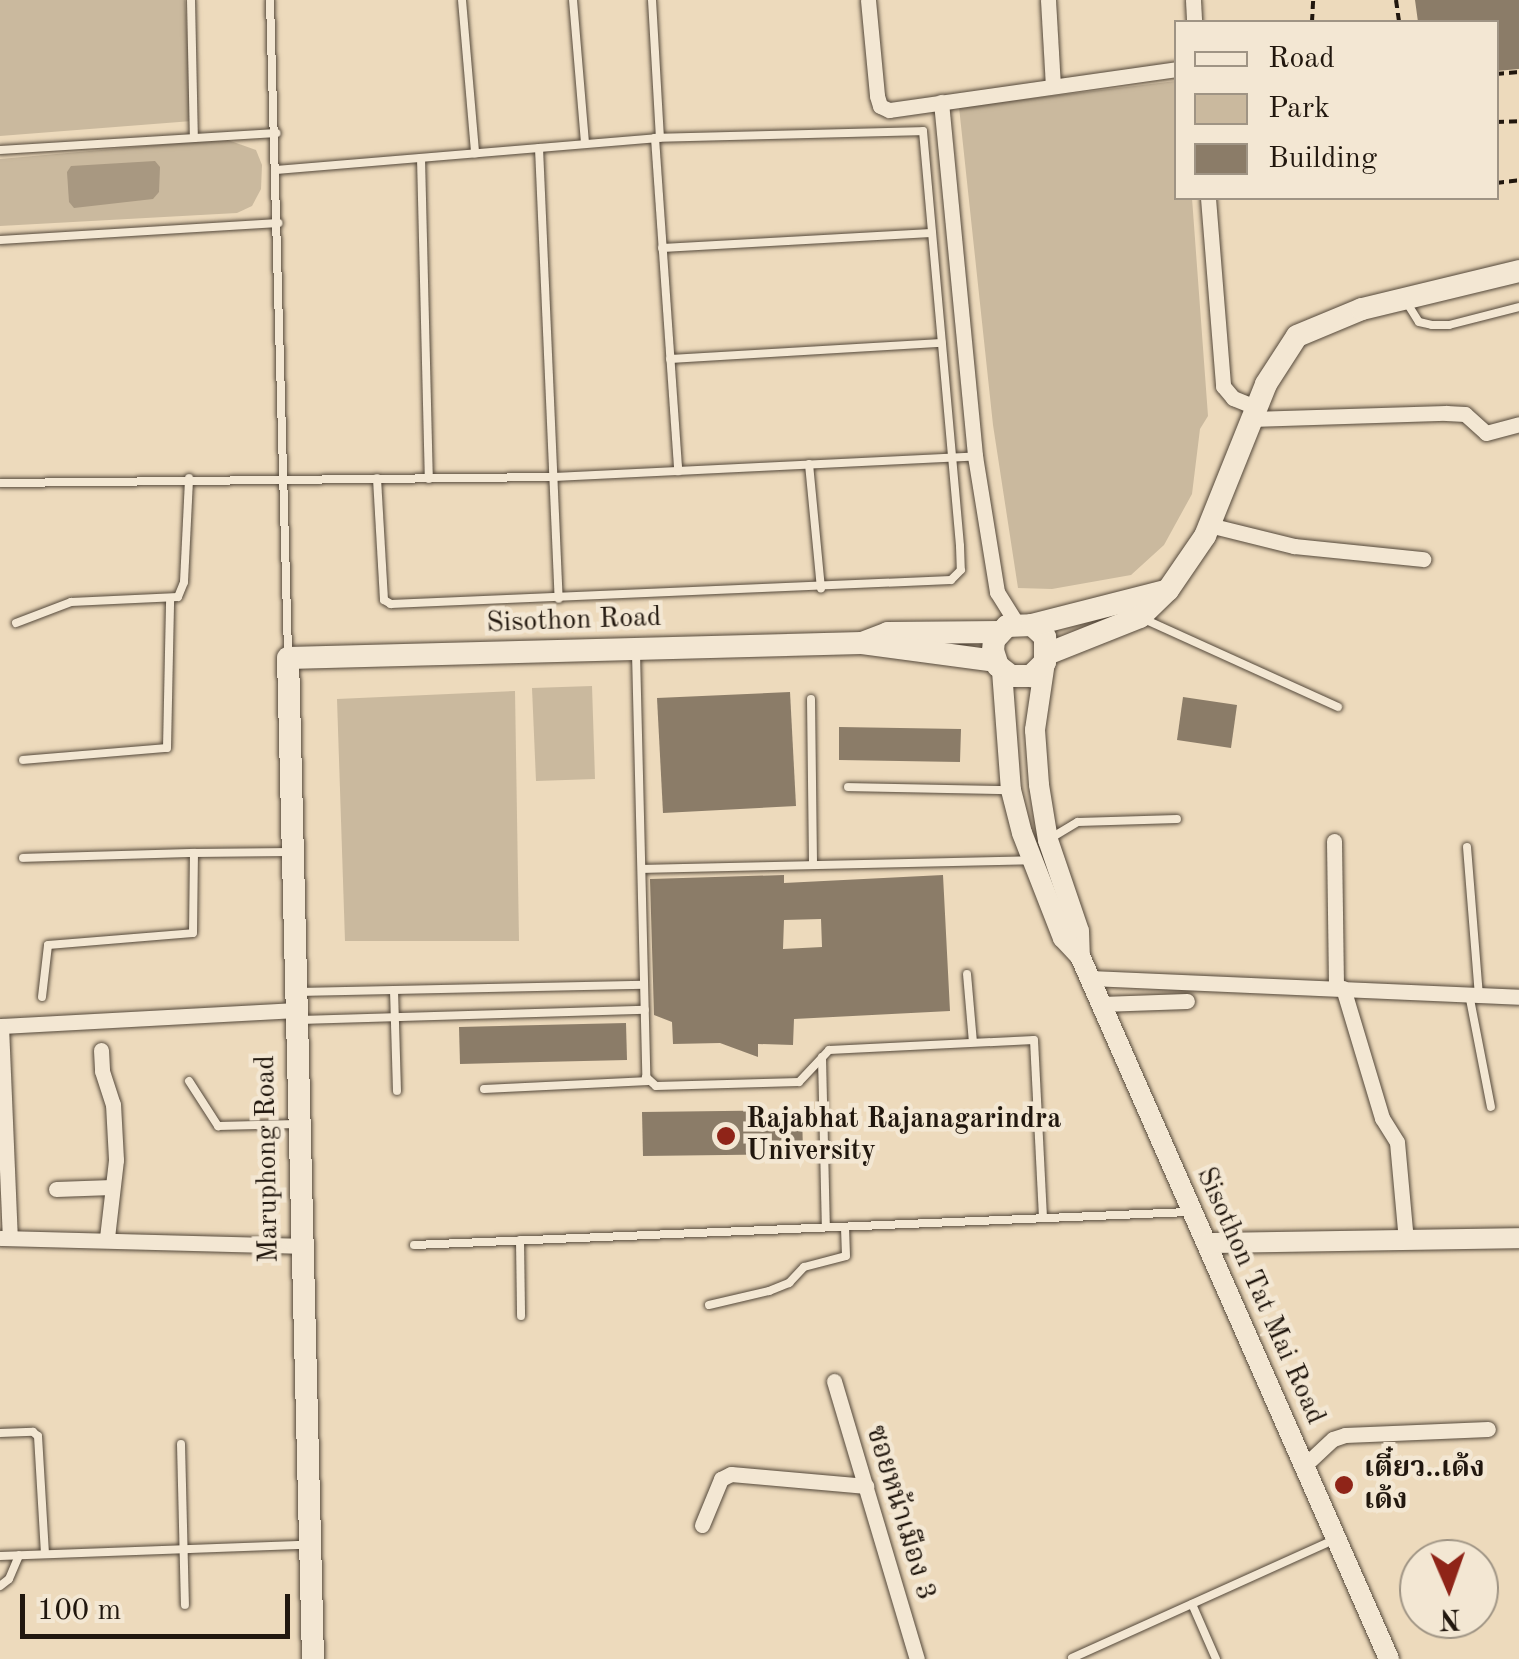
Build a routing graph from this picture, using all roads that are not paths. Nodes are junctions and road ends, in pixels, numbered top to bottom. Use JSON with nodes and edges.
{"nodes":[{"id":1,"x":191,"y":0,"type":"edge"},
{"id":2,"x":270,"y":0,"type":"edge"},
{"id":3,"x":462,"y":0,"type":"edge"},
{"id":4,"x":573,"y":0,"type":"edge"},
{"id":5,"x":652,"y":0,"type":"edge"},
{"id":6,"x":868,"y":0,"type":"edge"},
{"id":7,"x":1048,"y":0,"type":"edge"},
{"id":8,"x":1174,"y":69,"type":"edge"},
{"id":9,"x":1053,"y":86,"type":"junction"},
{"id":10,"x":941,"y":102,"type":"junction"},
{"id":11,"x":276,"y":133,"type":"junction"},
{"id":12,"x":194,"y":138,"type":"junction"},
{"id":13,"x":657,"y":138,"type":"junction"},
{"id":14,"x":585,"y":144,"type":"junction"},
{"id":15,"x":538,"y":148,"type":"junction"},
{"id":16,"x":0,"y":150,"type":"edge"},
{"id":17,"x":475,"y":153,"type":"junction"},
{"id":18,"x":421,"y":158,"type":"junction"},
{"id":19,"x":277,"y":170,"type":"junction"},
{"id":20,"x":1208,"y":200,"type":"edge"},
{"id":21,"x":278,"y":224,"type":"junction"},
{"id":22,"x":932,"y":234,"type":"junction"},
{"id":23,"x":0,"y":240,"type":"edge"},
{"id":24,"x":662,"y":248,"type":"junction"},
{"id":25,"x":1519,"y":271,"type":"edge"},
{"id":26,"x":1405,"y":299,"type":"junction"},
{"id":27,"x":1519,"y":307,"type":"edge"},
{"id":28,"x":942,"y":342,"type":"junction"},
{"id":29,"x":670,"y":359,"type":"junction"},
{"id":30,"x":1253,"y":413,"type":"junction"},
{"id":31,"x":1519,"y":424,"type":"edge"},
{"id":32,"x":974,"y":456,"type":"junction"},
{"id":33,"x":952,"y":457,"type":"junction"},
{"id":34,"x":810,"y":464,"type":"junction"},
{"id":35,"x":678,"y":471,"type":"junction"},
{"id":36,"x":553,"y":477,"type":"junction"},
{"id":37,"x":189,"y":478,"type":"junction"},
{"id":38,"x":377,"y":478,"type":"junction"},
{"id":39,"x":284,"y":479,"type":"junction"},
{"id":40,"x":429,"y":479,"type":"junction"},
{"id":41,"x":0,"y":482,"type":"edge"},
{"id":42,"x":1208,"y":525,"type":"junction"},
{"id":43,"x":1423,"y":560,"type":"dead end"},
{"id":44,"x":820,"y":588,"type":"junction"},
{"id":45,"x":1168,"y":590,"type":"junction"},
{"id":46,"x":559,"y":598,"type":"junction"},
{"id":47,"x":170,"y":599,"type":"junction"},
{"id":48,"x":1140,"y":617,"type":"junction"},
{"id":49,"x":16,"y":622,"type":"dead end"},
{"id":50,"x":1016,"y":627,"type":"junction"},
{"id":51,"x":862,"y":643,"type":"junction"},
{"id":52,"x":636,"y":649,"type":"junction"},
{"id":53,"x":288,"y":658,"type":"junction"},
{"id":54,"x":1046,"y":658,"type":"junction"},
{"id":55,"x":999,"y":666,"type":"junction"},
{"id":56,"x":811,"y":699,"type":"dead end"},
{"id":57,"x":1338,"y":707,"type":"dead end"},
{"id":58,"x":23,"y":760,"type":"dead end"},
{"id":59,"x":848,"y":787,"type":"dead end"},
{"id":60,"x":1011,"y":790,"type":"junction"},
{"id":61,"x":1177,"y":819,"type":"dead end"},
{"id":62,"x":1048,"y":840,"type":"junction"},
{"id":63,"x":1334,"y":840,"type":"dead end"},
{"id":64,"x":1467,"y":847,"type":"dead end"},
{"id":65,"x":290,"y":852,"type":"junction"},
{"id":66,"x":194,"y":853,"type":"junction"},
{"id":67,"x":22,"y":858,"type":"dead end"},
{"id":68,"x":1031,"y":860,"type":"junction"},
{"id":69,"x":813,"y":865,"type":"junction"},
{"id":70,"x":642,"y":869,"type":"junction"},
{"id":71,"x":1080,"y":956,"type":"junction"},
{"id":72,"x":967,"y":974,"type":"dead end"},
{"id":73,"x":1090,"y":978,"type":"junction"},
{"id":74,"x":644,"y":986,"type":"junction"},
{"id":75,"x":1340,"y":988,"type":"junction"},
{"id":76,"x":394,"y":990,"type":"junction"},
{"id":77,"x":1474,"y":994,"type":"junction"},
{"id":78,"x":1519,"y":996,"type":"edge"},
{"id":79,"x":42,"y":997,"type":"dead end"},
{"id":80,"x":1186,"y":1001,"type":"dead end"},
{"id":81,"x":1101,"y":1004,"type":"junction"},
{"id":82,"x":294,"y":1007,"type":"junction"},
{"id":83,"x":645,"y":1010,"type":"junction"},
{"id":84,"x":395,"y":1018,"type":"junction"},
{"id":85,"x":1,"y":1026,"type":"edge"},
{"id":86,"x":973,"y":1042,"type":"junction"},
{"id":87,"x":101,"y":1050,"type":"dead end"},
{"id":88,"x":822,"y":1053,"type":"junction"},
{"id":89,"x":649,"y":1081,"type":"junction"},
{"id":90,"x":189,"y":1082,"type":"dead end"},
{"id":91,"x":484,"y":1089,"type":"dead end"},
{"id":92,"x":398,"y":1090,"type":"dead end"},
{"id":93,"x":1492,"y":1107,"type":"dead end"},
{"id":94,"x":297,"y":1124,"type":"junction"},
{"id":95,"x":112,"y":1186,"type":"junction"},
{"id":96,"x":56,"y":1189,"type":"dead end"},
{"id":97,"x":1193,"y":1211,"type":"junction"},
{"id":98,"x":1043,"y":1218,"type":"junction"},
{"id":99,"x":826,"y":1227,"type":"junction"},
{"id":100,"x":844,"y":1228,"type":"junction"},
{"id":101,"x":5,"y":1238,"type":"edge"},
{"id":102,"x":108,"y":1238,"type":"junction"},
{"id":103,"x":1519,"y":1238,"type":"edge"},
{"id":104,"x":520,"y":1240,"type":"junction"},
{"id":105,"x":1406,"y":1240,"type":"junction"},
{"id":106,"x":1208,"y":1243,"type":"junction"},
{"id":107,"x":414,"y":1245,"type":"dead end"},
{"id":108,"x":300,"y":1246,"type":"junction"},
{"id":109,"x":709,"y":1305,"type":"dead end"},
{"id":110,"x":522,"y":1316,"type":"dead end"},
{"id":111,"x":834,"y":1381,"type":"dead end"},
{"id":112,"x":1488,"y":1429,"type":"dead end"},
{"id":113,"x":0,"y":1433,"type":"edge"},
{"id":114,"x":181,"y":1444,"type":"dead end"},
{"id":115,"x":1306,"y":1465,"type":"junction"},
{"id":116,"x":866,"y":1486,"type":"junction"},
{"id":117,"x":702,"y":1525,"type":"dead end"},
{"id":118,"x":1336,"y":1539,"type":"junction"},
{"id":119,"x":309,"y":1545,"type":"junction"},
{"id":120,"x":184,"y":1550,"type":"junction"},
{"id":121,"x":46,"y":1554,"type":"junction"},
{"id":122,"x":19,"y":1555,"type":"junction"},
{"id":123,"x":0,"y":1556,"type":"edge"},
{"id":124,"x":0,"y":1586,"type":"edge"},
{"id":125,"x":1192,"y":1604,"type":"junction"},
{"id":126,"x":185,"y":1605,"type":"dead end"},
{"id":127,"x":1072,"y":1658,"type":"edge"},
{"id":128,"x":313,"y":1659,"type":"edge"},
{"id":129,"x":917,"y":1659,"type":"edge"},
{"id":130,"x":1216,"y":1659,"type":"edge"},
{"id":131,"x":1389,"y":1659,"type":"edge"}],
"edges":[{"from":1,"to":12,"type":"lane"},
{"from":2,"to":11,"type":"lane"},
{"from":3,"to":17,"type":"lane"},
{"from":4,"to":14,"type":"lane"},
{"from":5,"to":13,"type":"lane"},
{"from":6,"to":10,"type":"street"},
{"from":7,"to":9,"type":"street"},
{"from":8,"to":9,"type":"street"},
{"from":9,"to":10,"type":"street"},
{"from":10,"to":32,"type":"street"},
{"from":11,"to":12,"type":"lane"},
{"from":11,"to":19,"type":"lane"},
{"from":12,"to":16,"type":"lane"},
{"from":13,"to":14,"type":"lane"},
{"from":13,"to":22,"type":"lane"},
{"from":13,"to":24,"type":"lane"},
{"from":14,"to":15,"type":"lane"},
{"from":15,"to":17,"type":"lane"},
{"from":15,"to":36,"type":"lane"},
{"from":17,"to":18,"type":"lane"},
{"from":18,"to":19,"type":"lane"},
{"from":18,"to":40,"type":"lane"},
{"from":19,"to":21,"type":"lane"},
{"from":20,"to":30,"type":"street"},
{"from":21,"to":23,"type":"lane"},
{"from":21,"to":39,"type":"lane"},
{"from":22,"to":24,"type":"lane"},
{"from":22,"to":28,"type":"lane"},
{"from":24,"to":29,"type":"lane"},
{"from":25,"to":26,"type":"main road"},
{"from":26,"to":27,"type":"lane"},
{"from":26,"to":30,"type":"main road"},
{"from":28,"to":29,"type":"lane"},
{"from":28,"to":33,"type":"lane"},
{"from":29,"to":35,"type":"lane"},
{"from":30,"to":31,"type":"street"},
{"from":30,"to":42,"type":"main road"},
{"from":32,"to":33,"type":"lane"},
{"from":32,"to":50,"type":"street"},
{"from":33,"to":34,"type":"lane"},
{"from":33,"to":44,"type":"lane"},
{"from":34,"to":35,"type":"lane"},
{"from":34,"to":44,"type":"lane"},
{"from":35,"to":36,"type":"lane"},
{"from":36,"to":40,"type":"lane"},
{"from":36,"to":46,"type":"lane"},
{"from":37,"to":39,"type":"lane"},
{"from":37,"to":41,"type":"lane"},
{"from":37,"to":47,"type":"lane"},
{"from":38,"to":39,"type":"lane"},
{"from":38,"to":40,"type":"lane"},
{"from":38,"to":46,"type":"lane"},
{"from":39,"to":53,"type":"lane"},
{"from":42,"to":43,"type":"street"},
{"from":42,"to":45,"type":"main road"},
{"from":44,"to":46,"type":"lane"},
{"from":45,"to":48,"type":"main road"},
{"from":45,"to":50,"type":"main road","name":"Sisothon Road"},
{"from":47,"to":49,"type":"lane"},
{"from":47,"to":58,"type":"lane"},
{"from":48,"to":54,"type":"main road"},
{"from":48,"to":57,"type":"lane"},
{"from":50,"to":51,"type":"main road","name":"Sisothon Road"},
{"from":50,"to":54,"type":"main road"},
{"from":50,"to":55,"type":"main road"},
{"from":51,"to":52,"type":"main road","name":"Sisothon Road"},
{"from":51,"to":55,"type":"main road","name":"Sisothon Road"},
{"from":52,"to":53,"type":"main road","name":"Sisothon Road"},
{"from":52,"to":70,"type":"lane"},
{"from":53,"to":65,"type":"main road","name":"Maruphong Road"},
{"from":54,"to":55,"type":"main road"},
{"from":54,"to":62,"type":"street","name":"Sisothon Tat Mai Road"},
{"from":55,"to":60,"type":"street","name":"Sisothon Tat Mai Road"},
{"from":56,"to":69,"type":"lane"},
{"from":59,"to":60,"type":"lane"},
{"from":60,"to":68,"type":"street","name":"Sisothon Tat Mai Road"},
{"from":61,"to":62,"type":"lane"},
{"from":62,"to":71,"type":"street","name":"Sisothon Tat Mai Road"},
{"from":63,"to":75,"type":"street"},
{"from":64,"to":77,"type":"lane"},
{"from":65,"to":66,"type":"lane"},
{"from":65,"to":82,"type":"main road","name":"Maruphong Road"},
{"from":66,"to":67,"type":"lane"},
{"from":66,"to":79,"type":"lane"},
{"from":68,"to":69,"type":"lane"},
{"from":68,"to":71,"type":"street","name":"Sisothon Tat Mai Road"},
{"from":69,"to":70,"type":"lane"},
{"from":70,"to":74,"type":"lane"},
{"from":71,"to":73,"type":"street","name":"Sisothon Tat Mai Road"},
{"from":72,"to":86,"type":"lane"},
{"from":73,"to":75,"type":"street"},
{"from":73,"to":81,"type":"street","name":"Sisothon Tat Mai Road"},
{"from":74,"to":76,"type":"lane"},
{"from":74,"to":83,"type":"lane"},
{"from":75,"to":77,"type":"street"},
{"from":75,"to":105,"type":"street"},
{"from":76,"to":82,"type":"lane"},
{"from":76,"to":84,"type":"lane"},
{"from":77,"to":78,"type":"street"},
{"from":77,"to":93,"type":"lane"},
{"from":80,"to":81,"type":"street"},
{"from":81,"to":97,"type":"street","name":"Sisothon Tat Mai Road"},
{"from":82,"to":84,"type":"lane"},
{"from":82,"to":85,"type":"street"},
{"from":82,"to":94,"type":"main road","name":"Maruphong Road"},
{"from":83,"to":84,"type":"lane"},
{"from":83,"to":89,"type":"lane"},
{"from":84,"to":92,"type":"lane"},
{"from":85,"to":101,"type":"street"},
{"from":86,"to":88,"type":"lane"},
{"from":86,"to":98,"type":"lane"},
{"from":87,"to":95,"type":"street"},
{"from":88,"to":89,"type":"lane"},
{"from":88,"to":99,"type":"lane"},
{"from":89,"to":91,"type":"lane"},
{"from":90,"to":94,"type":"lane"},
{"from":94,"to":108,"type":"main road","name":"Maruphong Road"},
{"from":95,"to":96,"type":"street"},
{"from":95,"to":102,"type":"street"},
{"from":97,"to":98,"type":"lane"},
{"from":97,"to":106,"type":"street","name":"Sisothon Tat Mai Road"},
{"from":98,"to":100,"type":"lane"},
{"from":99,"to":100,"type":"lane"},
{"from":99,"to":104,"type":"lane"},
{"from":100,"to":109,"type":"lane"},
{"from":101,"to":102,"type":"street"},
{"from":102,"to":108,"type":"street"},
{"from":103,"to":105,"type":"street"},
{"from":104,"to":107,"type":"lane"},
{"from":104,"to":110,"type":"lane"},
{"from":105,"to":106,"type":"street"},
{"from":106,"to":115,"type":"street","name":"Sisothon Tat Mai Road"},
{"from":108,"to":119,"type":"main road","name":"Maruphong Road"},
{"from":111,"to":116,"type":"street","name":"ซอยหน้าเมือง 3"},
{"from":112,"to":115,"type":"street"},
{"from":113,"to":121,"type":"lane"},
{"from":114,"to":120,"type":"lane"},
{"from":115,"to":118,"type":"street","name":"Sisothon Tat Mai Road"},
{"from":116,"to":117,"type":"street"},
{"from":116,"to":129,"type":"street","name":"ซอยหน้าเมือง 3"},
{"from":118,"to":125,"type":"lane"},
{"from":118,"to":131,"type":"street","name":"Sisothon Tat Mai Road"},
{"from":119,"to":120,"type":"lane"},
{"from":119,"to":128,"type":"main road","name":"Maruphong Road"},
{"from":120,"to":121,"type":"lane"},
{"from":120,"to":126,"type":"lane"},
{"from":121,"to":122,"type":"lane"},
{"from":122,"to":123,"type":"lane"},
{"from":122,"to":124,"type":"lane"},
{"from":125,"to":127,"type":"lane"},
{"from":125,"to":130,"type":"lane"}]}
